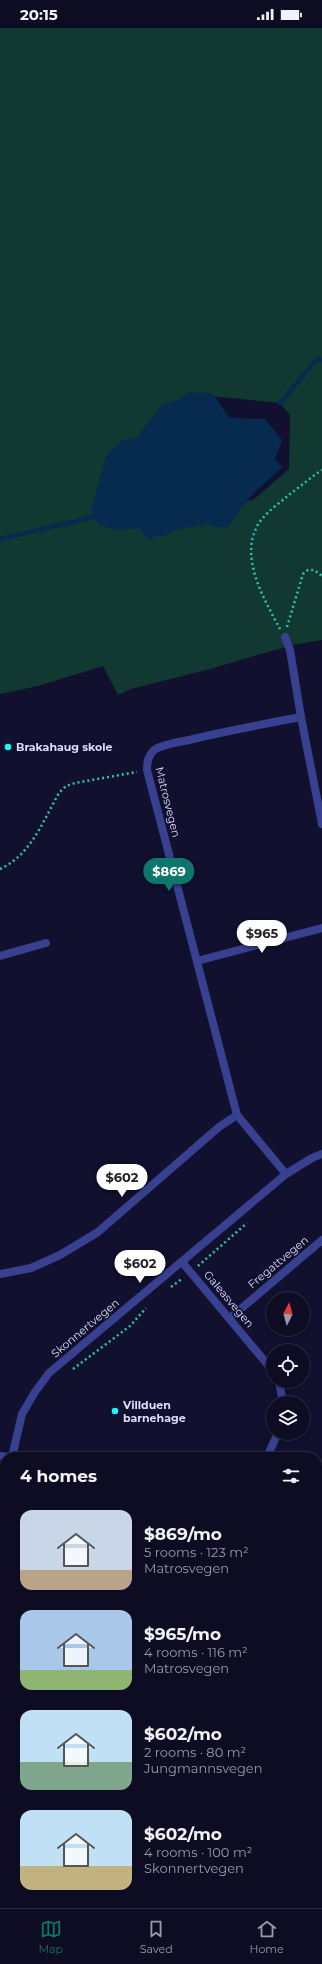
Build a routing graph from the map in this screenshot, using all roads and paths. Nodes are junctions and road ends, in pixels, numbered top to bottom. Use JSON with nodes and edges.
{"nodes":[{"id":1,"x":322,"y":470,"type":"edge"},
{"id":2,"x":322,"y":576,"type":"edge"},
{"id":3,"x":285,"y":637,"type":"junction"},
{"id":4,"x":301,"y":717,"type":"junction"},
{"id":5,"x":147,"y":770,"type":"junction"},
{"id":6,"x":322,"y":824,"type":"edge"},
{"id":7,"x":0,"y":869,"type":"edge"},
{"id":8,"x":322,"y":928,"type":"edge"},
{"id":9,"x":46,"y":943,"type":"dead end"},
{"id":10,"x":0,"y":956,"type":"edge"},
{"id":11,"x":198,"y":961,"type":"junction"},
{"id":12,"x":237,"y":1115,"type":"junction"},
{"id":13,"x":322,"y":1154,"type":"edge"},
{"id":14,"x":286,"y":1174,"type":"junction"},
{"id":15,"x":250,"y":1221,"type":"dead end"},
{"id":16,"x":322,"y":1240,"type":"edge"},
{"id":17,"x":182,"y":1262,"type":"junction"},
{"id":18,"x":191,"y":1272,"type":"junction"},
{"id":19,"x":0,"y":1274,"type":"edge"},
{"id":20,"x":168,"y":1289,"type":"dead end"},
{"id":21,"x":147,"y":1306,"type":"dead end"},
{"id":22,"x":230,"y":1318,"type":"junction"},
{"id":23,"x":266,"y":1362,"type":"edge"},
{"id":24,"x":72,"y":1370,"type":"dead end"},
{"id":25,"x":275,"y":1440,"type":"edge"},
{"id":26,"x":13,"y":1452,"type":"edge"},
{"id":27,"x":269,"y":1452,"type":"edge"}],
"edges":[{"from":1,"to":3,"type":"path"},
{"from":2,"to":3,"type":"path"},
{"from":3,"to":4,"type":"street"},
{"from":4,"to":5,"type":"street","name":"Matrosvegen"},
{"from":4,"to":6,"type":"street"},
{"from":5,"to":7,"type":"path"},
{"from":5,"to":11,"type":"street","name":"Matrosvegen"},
{"from":8,"to":11,"type":"street"},
{"from":9,"to":10,"type":"street"},
{"from":11,"to":12,"type":"street","name":"Matrosvegen"},
{"from":12,"to":14,"type":"street","name":"Matrosvegen"},
{"from":12,"to":19,"type":"street"},
{"from":13,"to":14,"type":"street","name":"Skonnertvegen"},
{"from":14,"to":17,"type":"street","name":"Skonnertvegen"},
{"from":15,"to":18,"type":"path"},
{"from":16,"to":22,"type":"street","name":"Fregattvegen"},
{"from":17,"to":18,"type":"street","name":"Galeasvegen"},
{"from":17,"to":26,"type":"street","name":"Skonnertvegen"},
{"from":18,"to":20,"type":"path"},
{"from":18,"to":22,"type":"street","name":"Galeasvegen"},
{"from":21,"to":24,"type":"path"},
{"from":22,"to":23,"type":"street","name":"Galeasvegen"},
{"from":25,"to":27,"type":"street"}]}
